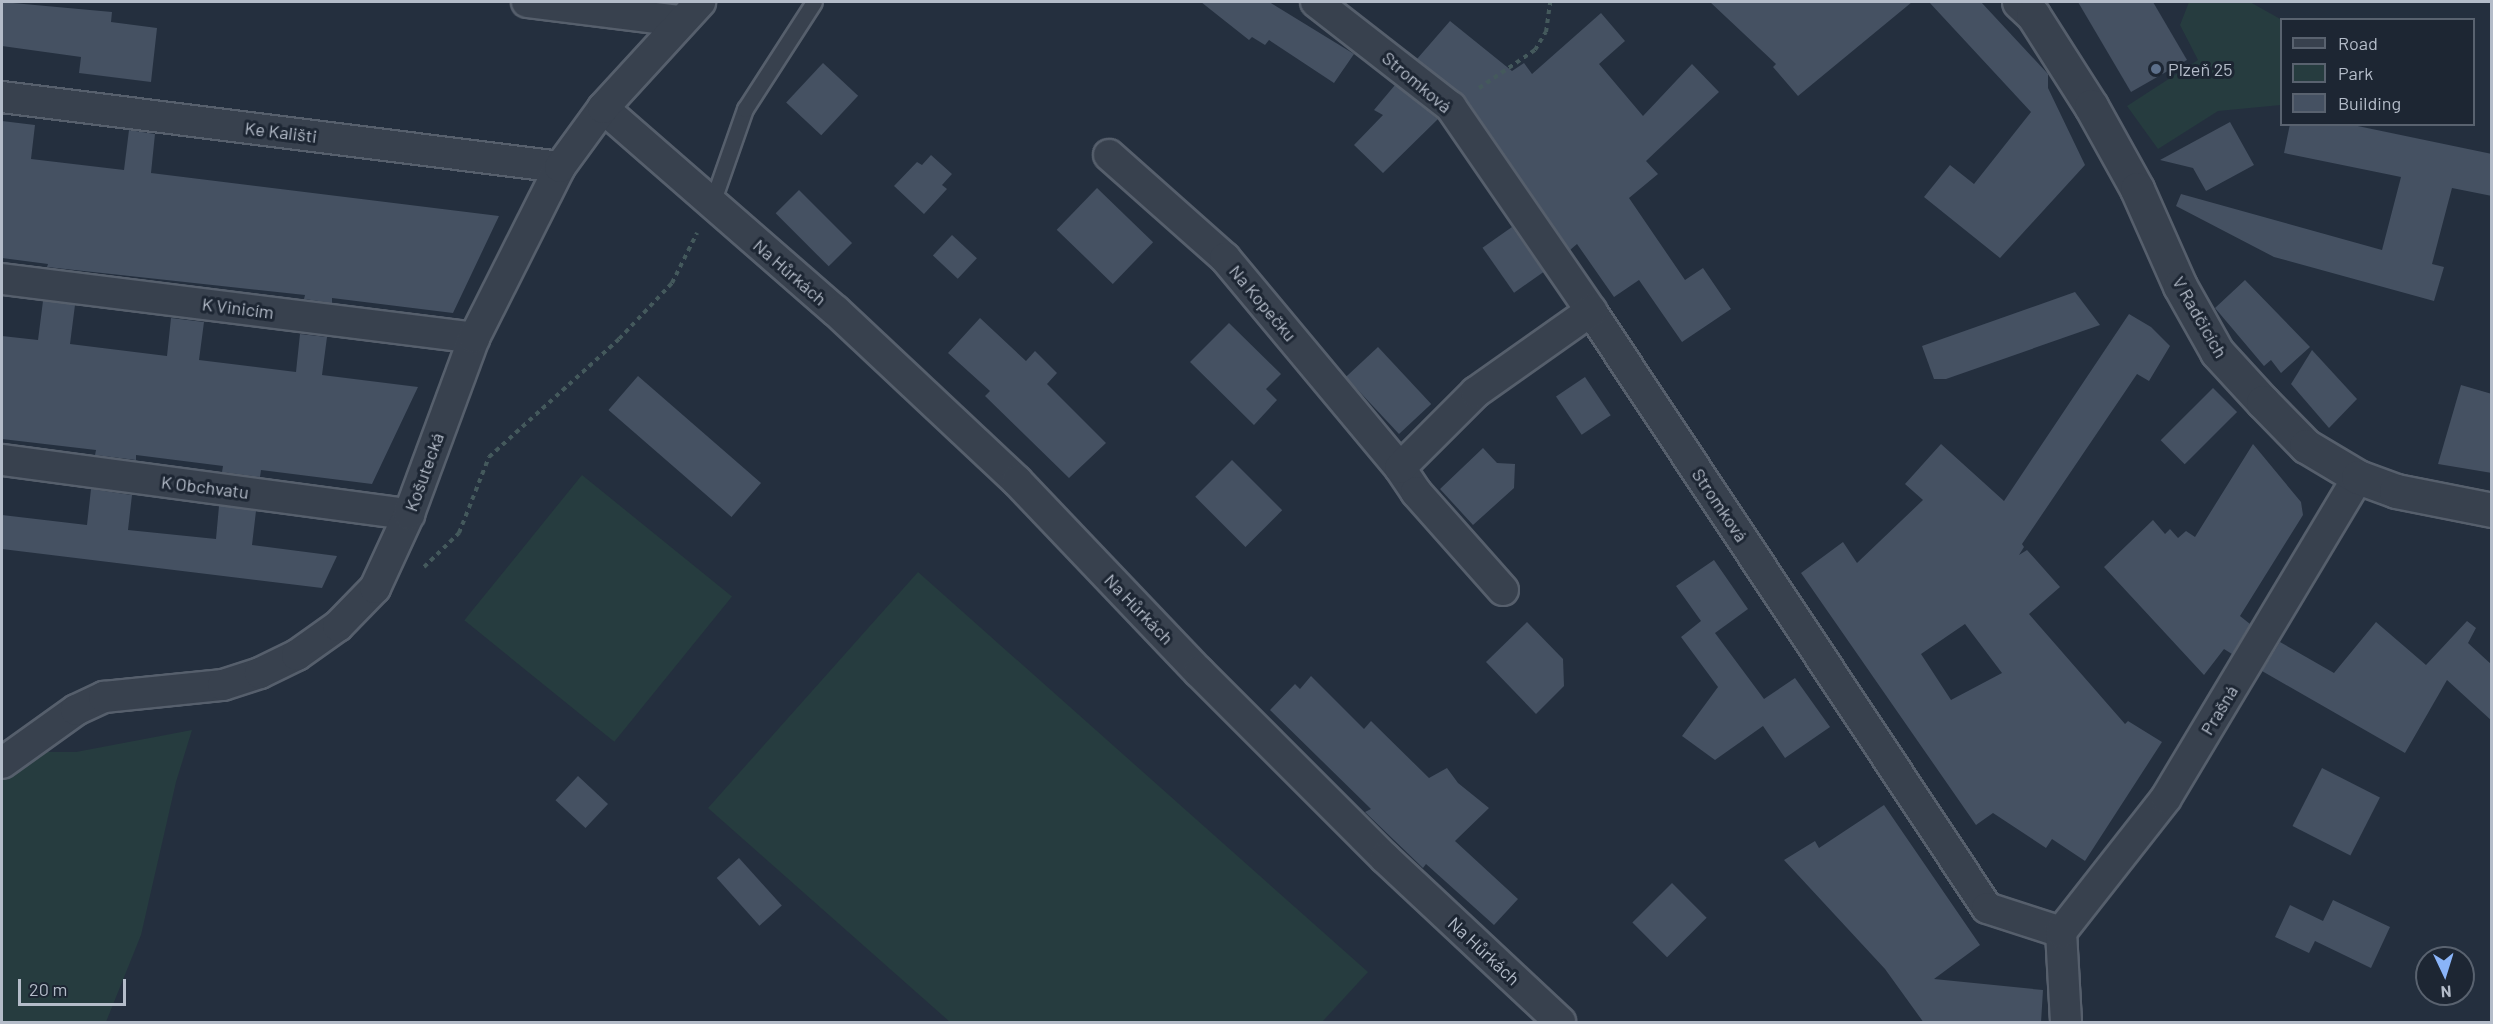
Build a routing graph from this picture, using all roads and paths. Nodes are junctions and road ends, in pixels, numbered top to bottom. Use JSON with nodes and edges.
{"nodes":[{"id":1,"x":527,"y":2,"type":"edge"},
{"id":2,"x":814,"y":2,"type":"edge"},
{"id":3,"x":1316,"y":2,"type":"edge"},
{"id":4,"x":1550,"y":2,"type":"edge"},
{"id":5,"x":2019,"y":2,"type":"edge"},
{"id":6,"x":690,"y":11,"type":"edge"},
{"id":7,"x":2,"y":97,"type":"edge"},
{"id":8,"x":1451,"y":107,"type":"junction"},
{"id":9,"x":603,"y":108,"type":"junction"},
{"id":10,"x":1109,"y":155,"type":"dead end"},
{"id":11,"x":560,"y":166,"type":"junction"},
{"id":12,"x":712,"y":203,"type":"junction"},
{"id":13,"x":2,"y":279,"type":"edge"},
{"id":14,"x":1591,"y":311,"type":"junction"},
{"id":15,"x":474,"y":338,"type":"junction"},
{"id":16,"x":2,"y":460,"type":"edge"},
{"id":17,"x":1400,"y":468,"type":"junction"},
{"id":18,"x":2358,"y":477,"type":"junction"},
{"id":19,"x":2492,"y":510,"type":"edge"},
{"id":20,"x":409,"y":514,"type":"junction"},
{"id":21,"x":422,"y":569,"type":"dead end"},
{"id":22,"x":1503,"y":590,"type":"dead end"},
{"id":23,"x":2,"y":763,"type":"edge"},
{"id":24,"x":2061,"y":932,"type":"junction"},
{"id":25,"x":1560,"y":1023,"type":"edge"},
{"id":26,"x":2066,"y":1023,"type":"edge"}],
"edges":[{"from":1,"to":6,"type":"street"},
{"from":2,"to":12,"type":"lane"},
{"from":3,"to":8,"type":"street","name":"Stromková"},
{"from":4,"to":8,"type":"path"},
{"from":5,"to":18,"type":"street","name":"V Radčicích"},
{"from":6,"to":9,"type":"street","name":"Košutecká"},
{"from":7,"to":11,"type":"street","name":"Ke Kališti"},
{"from":8,"to":14,"type":"street","name":"Stromková"},
{"from":9,"to":11,"type":"street","name":"Košutecká"},
{"from":9,"to":12,"type":"street","name":"Na Hůrkách"},
{"from":10,"to":17,"type":"street","name":"Na Kopečku"},
{"from":11,"to":15,"type":"street","name":"Košutecká"},
{"from":12,"to":21,"type":"path"},
{"from":12,"to":25,"type":"street","name":"Na Hůrkách"},
{"from":13,"to":15,"type":"street","name":"K Vinicím"},
{"from":14,"to":17,"type":"street"},
{"from":14,"to":24,"type":"street","name":"Stromková"},
{"from":15,"to":20,"type":"street","name":"Košutecká"},
{"from":16,"to":20,"type":"street","name":"K Obchvatu"},
{"from":17,"to":22,"type":"street","name":"Na Kopečku"},
{"from":18,"to":19,"type":"street","name":"V Radčicích"},
{"from":18,"to":24,"type":"street","name":"Prašná"},
{"from":20,"to":23,"type":"street","name":"Košutecká"},
{"from":24,"to":26,"type":"street"}]}
